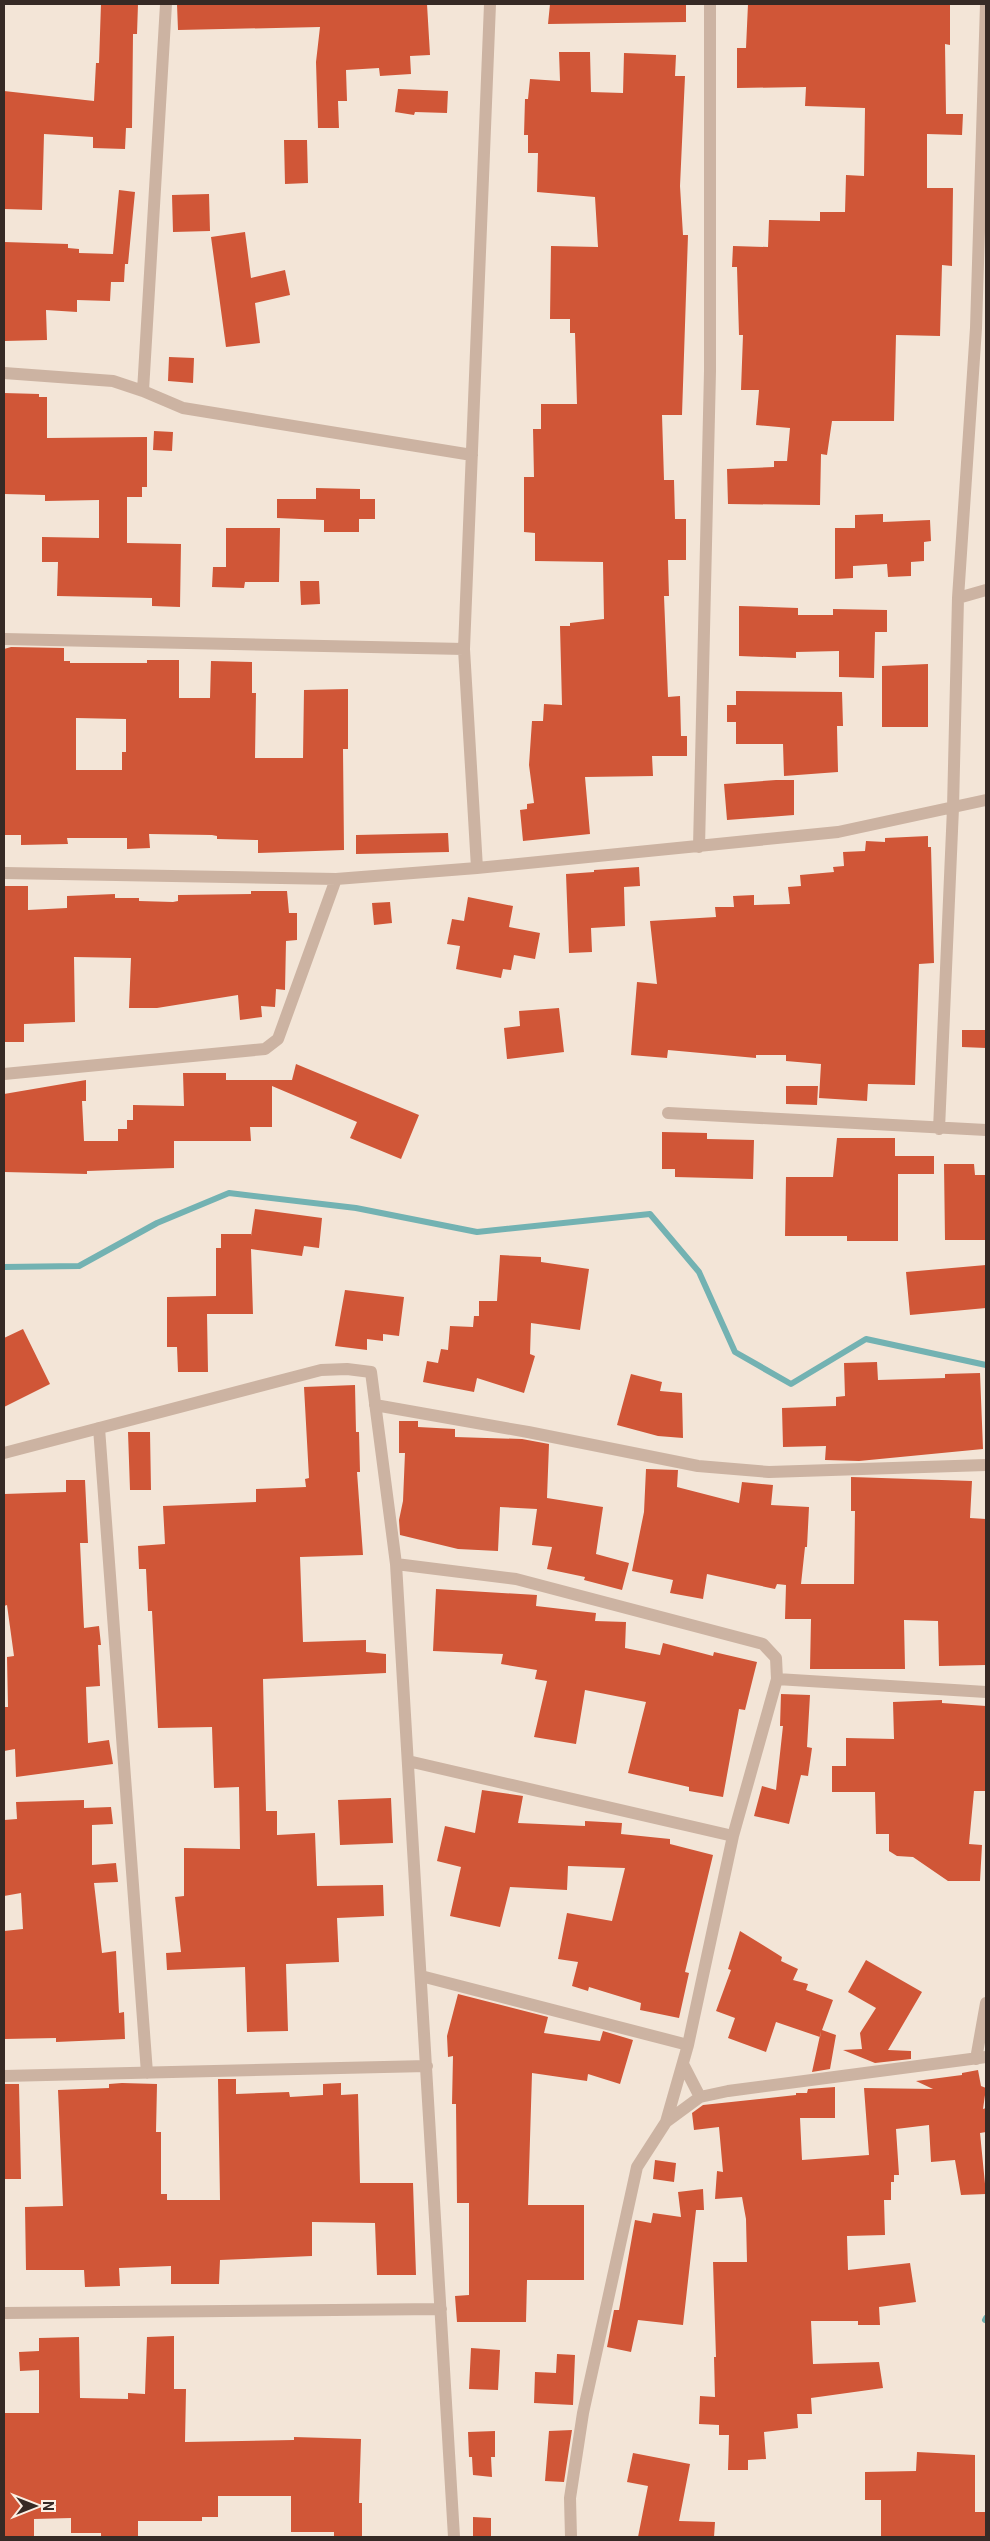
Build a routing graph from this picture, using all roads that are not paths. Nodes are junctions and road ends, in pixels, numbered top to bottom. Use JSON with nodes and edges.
{"nodes":[{"id":1,"x":166,"y":4,"type":"edge"},
{"id":2,"x":490,"y":4,"type":"edge"},
{"id":3,"x":710,"y":4,"type":"edge"},
{"id":4,"x":986,"y":4,"type":"edge"},
{"id":5,"x":984,"y":113,"type":"edge"},
{"id":6,"x":981,"y":327,"type":"edge"},
{"id":7,"x":4,"y":373,"type":"edge"},
{"id":8,"x":143,"y":391,"type":"junction"},
{"id":9,"x":472,"y":456,"type":"junction"},
{"id":10,"x":986,"y":590,"type":"edge"},
{"id":11,"x":958,"y":598,"type":"junction"},
{"id":12,"x":4,"y":639,"type":"edge"},
{"id":13,"x":464,"y":649,"type":"junction"},
{"id":14,"x":986,"y":800,"type":"edge"},
{"id":15,"x":952,"y":808,"type":"junction"},
{"id":16,"x":699,"y":847,"type":"junction"},
{"id":17,"x":477,"y":868,"type":"junction"},
{"id":18,"x":4,"y":873,"type":"edge"},
{"id":19,"x":336,"y":879,"type":"junction"},
{"id":20,"x":4,"y":1074,"type":"edge"},
{"id":21,"x":668,"y":1113,"type":"dead end"},
{"id":22,"x":939,"y":1129,"type":"junction"},
{"id":23,"x":986,"y":1130,"type":"edge"},
{"id":24,"x":375,"y":1405,"type":"junction"},
{"id":25,"x":99,"y":1428,"type":"junction"},
{"id":26,"x":4,"y":1453,"type":"edge"},
{"id":27,"x":986,"y":1465,"type":"edge"},
{"id":28,"x":396,"y":1564,"type":"junction"},
{"id":29,"x":777,"y":1679,"type":"junction"},
{"id":30,"x":986,"y":1692,"type":"edge"},
{"id":31,"x":408,"y":1761,"type":"junction"},
{"id":32,"x":733,"y":1836,"type":"junction"},
{"id":33,"x":421,"y":1976,"type":"junction"},
{"id":34,"x":986,"y":2003,"type":"edge"},
{"id":35,"x":688,"y":2045,"type":"junction"},
{"id":36,"x":981,"y":2058,"type":"edge"},
{"id":37,"x":683,"y":2064,"type":"junction"},
{"id":38,"x":426,"y":2066,"type":"junction"},
{"id":39,"x":147,"y":2072,"type":"junction"},
{"id":40,"x":4,"y":2076,"type":"edge"},
{"id":41,"x":700,"y":2097,"type":"junction"},
{"id":42,"x":666,"y":2122,"type":"junction"},
{"id":43,"x":441,"y":2309,"type":"junction"},
{"id":44,"x":4,"y":2313,"type":"edge"},
{"id":45,"x":454,"y":2537,"type":"edge"},
{"id":46,"x":572,"y":2537,"type":"edge"}],
"edges":[{"from":1,"to":8,"type":"street"},
{"from":2,"to":9,"type":"street"},
{"from":3,"to":16,"type":"street"},
{"from":4,"to":5,"type":"street"},
{"from":5,"to":6,"type":"street"},
{"from":6,"to":11,"type":"street"},
{"from":7,"to":8,"type":"street"},
{"from":8,"to":9,"type":"street"},
{"from":9,"to":13,"type":"street"},
{"from":10,"to":11,"type":"street"},
{"from":11,"to":15,"type":"street"},
{"from":12,"to":13,"type":"street"},
{"from":13,"to":17,"type":"street"},
{"from":14,"to":15,"type":"street"},
{"from":15,"to":16,"type":"street"},
{"from":15,"to":22,"type":"street"},
{"from":16,"to":17,"type":"street"},
{"from":17,"to":19,"type":"street"},
{"from":18,"to":19,"type":"street"},
{"from":19,"to":20,"type":"street"},
{"from":21,"to":22,"type":"street"},
{"from":22,"to":23,"type":"street"},
{"from":24,"to":25,"type":"street"},
{"from":24,"to":27,"type":"street"},
{"from":24,"to":28,"type":"street"},
{"from":25,"to":26,"type":"street"},
{"from":25,"to":39,"type":"street"},
{"from":28,"to":29,"type":"street"},
{"from":28,"to":31,"type":"street"},
{"from":29,"to":30,"type":"street"},
{"from":29,"to":32,"type":"street"},
{"from":31,"to":32,"type":"street"},
{"from":31,"to":33,"type":"street"},
{"from":32,"to":35,"type":"street"},
{"from":33,"to":35,"type":"street"},
{"from":33,"to":38,"type":"street"},
{"from":34,"to":36,"type":"street"},
{"from":35,"to":37,"type":"street"},
{"from":36,"to":41,"type":"street"},
{"from":37,"to":41,"type":"street"},
{"from":37,"to":42,"type":"street"},
{"from":38,"to":39,"type":"street"},
{"from":38,"to":43,"type":"street"},
{"from":39,"to":40,"type":"street"},
{"from":41,"to":42,"type":"street"},
{"from":42,"to":46,"type":"street"},
{"from":43,"to":44,"type":"street"},
{"from":43,"to":45,"type":"street"}]}
